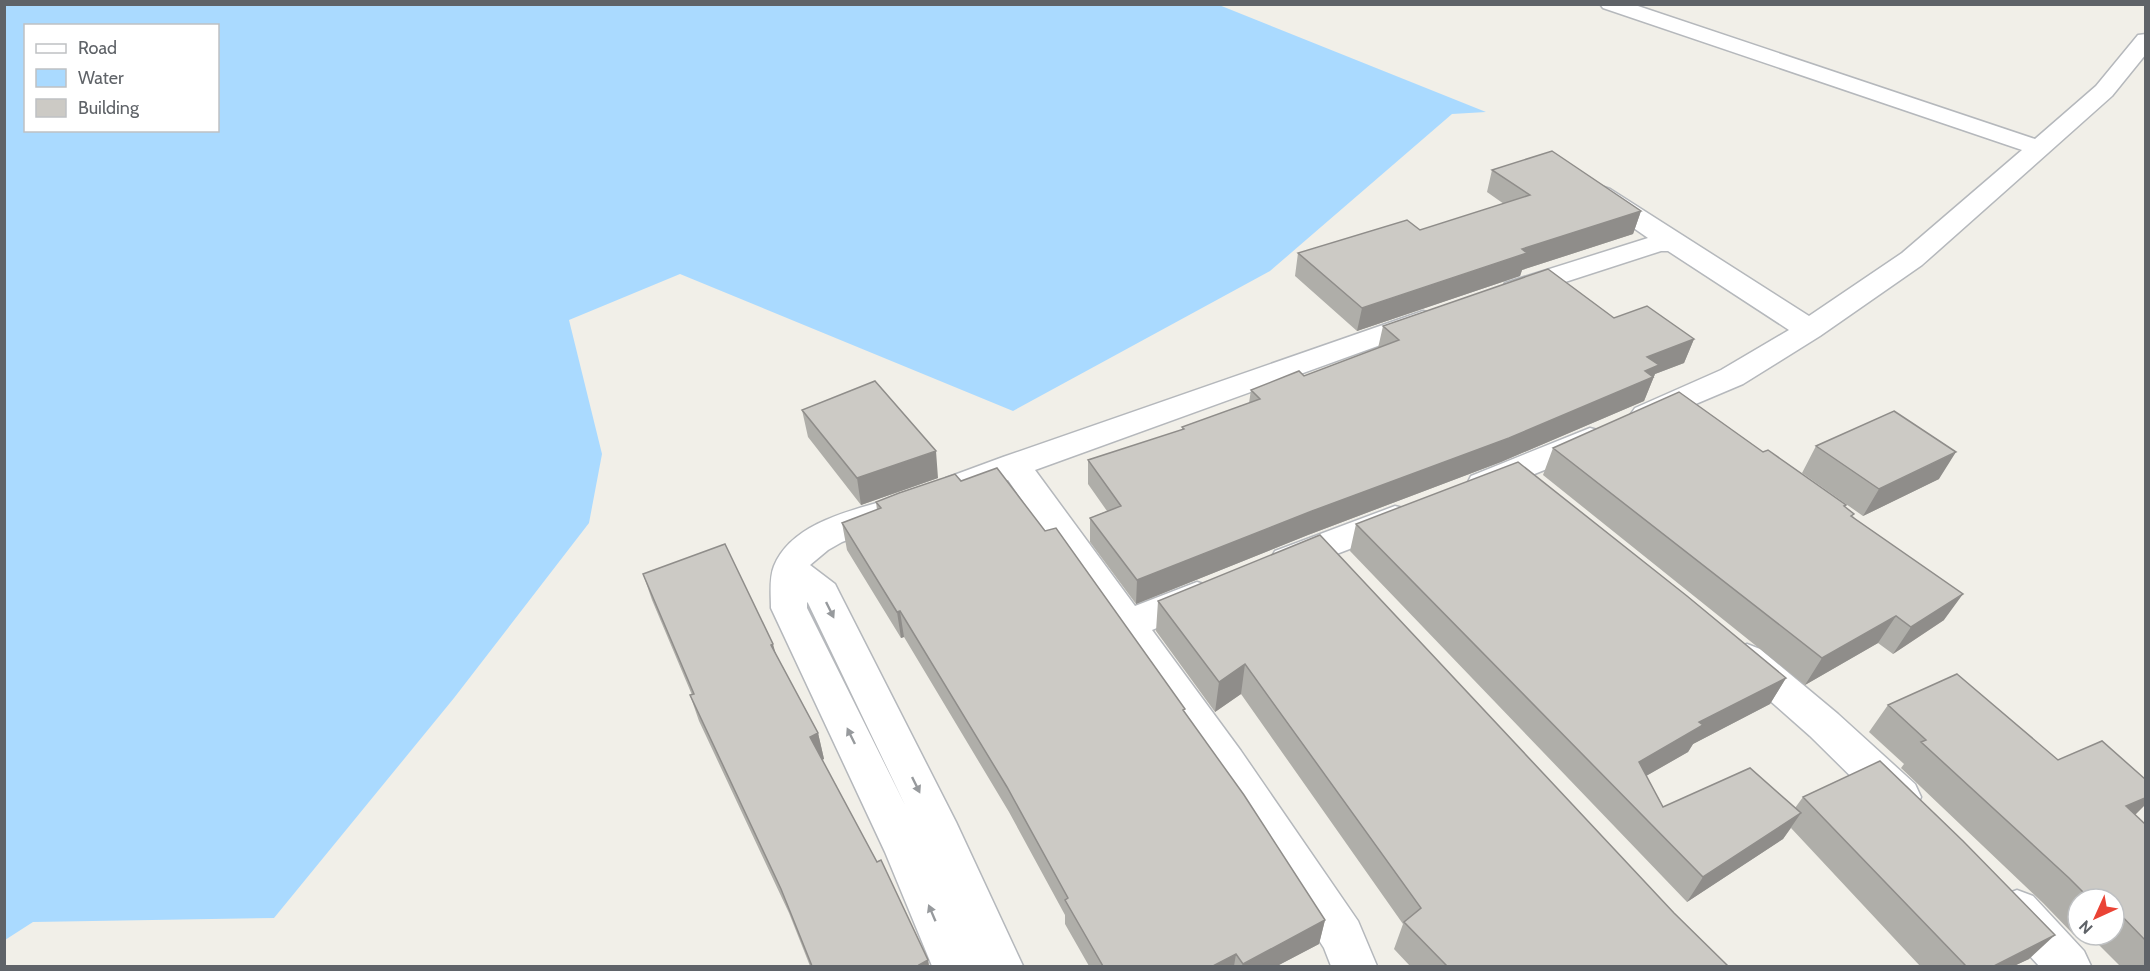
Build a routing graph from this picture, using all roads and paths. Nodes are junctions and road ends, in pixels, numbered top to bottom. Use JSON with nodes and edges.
{"nodes":[{"id":1,"x":1610,"y":4,"type":"edge"},
{"id":2,"x":2145,"y":40,"type":"edge"},
{"id":3,"x":2039,"y":148,"type":"junction"},
{"id":4,"x":1577,"y":178,"type":"edge"},
{"id":5,"x":1674,"y":243,"type":"junction"},
{"id":6,"x":1485,"y":299,"type":"edge"},
{"id":7,"x":1443,"y":313,"type":"edge"},
{"id":8,"x":1810,"y":330,"type":"junction"},
{"id":9,"x":1677,"y":402,"type":"junction"},
{"id":10,"x":1704,"y":422,"type":"edge"},
{"id":11,"x":1014,"y":465,"type":"junction"},
{"id":12,"x":1461,"y":493,"type":"edge"},
{"id":13,"x":1418,"y":509,"type":"edge"},
{"id":14,"x":790,"y":568,"type":"junction"},
{"id":15,"x":1256,"y":572,"type":"edge"},
{"id":16,"x":1224,"y":585,"type":"edge"},
{"id":17,"x":1126,"y":625,"type":"junction"},
{"id":18,"x":1719,"y":636,"type":"edge"},
{"id":19,"x":1926,"y":822,"type":"edge"},
{"id":20,"x":1994,"y":887,"type":"edge"},
{"id":21,"x":955,"y":966,"type":"edge"},
{"id":22,"x":1000,"y":966,"type":"edge"},
{"id":23,"x":1353,"y":966,"type":"edge"},
{"id":24,"x":2068,"y":966,"type":"edge"}],
"edges":[{"from":1,"to":3,"type":"street"},
{"from":2,"to":3,"type":"street"},
{"from":3,"to":8,"type":"street"},
{"from":4,"to":5,"type":"street"},
{"from":5,"to":6,"type":"street"},
{"from":5,"to":8,"type":"street"},
{"from":7,"to":11,"type":"street"},
{"from":8,"to":9,"type":"street"},
{"from":9,"to":10,"type":"street"},
{"from":9,"to":12,"type":"street"},
{"from":11,"to":14,"type":"street"},
{"from":11,"to":17,"type":"street"},
{"from":13,"to":15,"type":"street"},
{"from":21,"to":14,"type":"street","one_way":true},
{"from":14,"to":22,"type":"street","one_way":true},
{"from":16,"to":17,"type":"street"},
{"from":17,"to":23,"type":"street"},
{"from":18,"to":19,"type":"street"},
{"from":20,"to":24,"type":"street"}]}
